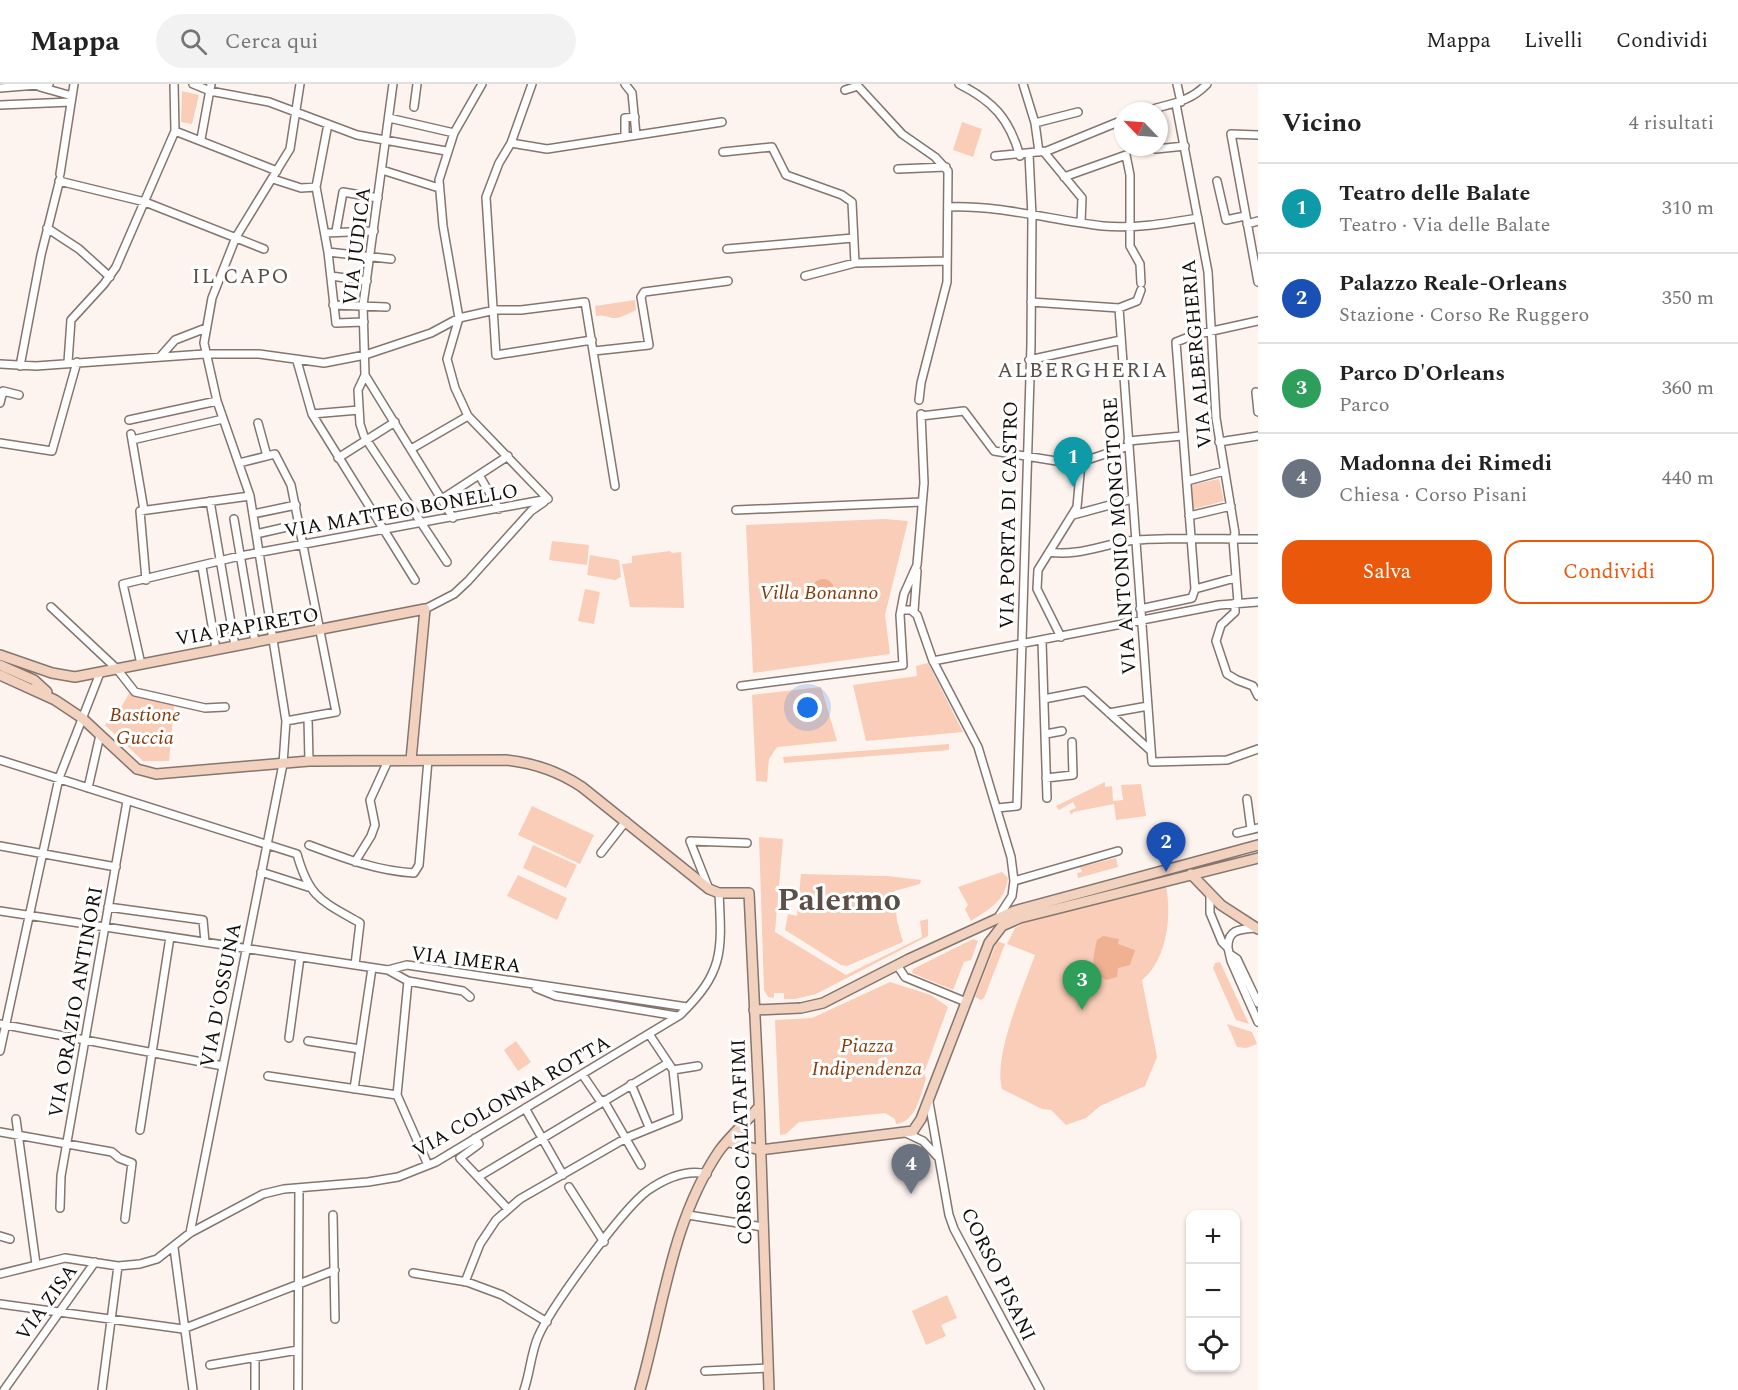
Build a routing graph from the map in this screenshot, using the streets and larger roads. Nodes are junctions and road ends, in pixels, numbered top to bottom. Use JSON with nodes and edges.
{"nodes":[{"id":1,"x":49,"y":84,"type":"edge"},
{"id":2,"x":74,"y":84,"type":"edge"},
{"id":3,"x":174,"y":84,"type":"edge"},
{"id":4,"x":193,"y":84,"type":"edge"},
{"id":5,"x":300,"y":84,"type":"edge"},
{"id":6,"x":393,"y":84,"type":"edge"},
{"id":7,"x":482,"y":84,"type":"edge"},
{"id":8,"x":532,"y":84,"type":"edge"},
{"id":9,"x":625,"y":84,"type":"edge"},
{"id":10,"x":958,"y":84,"type":"edge"},
{"id":11,"x":1023,"y":84,"type":"edge"},
{"id":12,"x":1177,"y":84,"type":"edge"},
{"id":13,"x":1207,"y":84,"type":"edge"},
{"id":14,"x":857,"y":85,"type":"edge"},
{"id":15,"x":417,"y":86,"type":"edge"},
{"id":16,"x":40,"y":87,"type":"junction"},
{"id":17,"x":210,"y":87,"type":"edge"},
{"id":18,"x":0,"y":88,"type":"edge"},
{"id":19,"x":845,"y":90,"type":"dead end"},
{"id":20,"x":72,"y":99,"type":"junction"},
{"id":21,"x":1179,"y":103,"type":"junction"},
{"id":22,"x":0,"y":105,"type":"edge"},
{"id":23,"x":1168,"y":106,"type":"edge"},
{"id":24,"x":414,"y":107,"type":"dead end"},
{"id":25,"x":295,"y":111,"type":"junction"},
{"id":26,"x":1078,"y":112,"type":"dead end"},
{"id":27,"x":634,"y":117,"type":"junction"},
{"id":28,"x":389,"y":118,"type":"junction"},
{"id":29,"x":722,"y":122,"type":"dead end"},
{"id":30,"x":1035,"y":123,"type":"junction"},
{"id":31,"x":328,"y":124,"type":"junction"},
{"id":32,"x":1114,"y":124,"type":"edge"},
{"id":33,"x":175,"y":131,"type":"junction"},
{"id":34,"x":454,"y":133,"type":"junction"},
{"id":35,"x":636,"y":135,"type":"junction"},
{"id":36,"x":1258,"y":135,"type":"edge"},
{"id":37,"x":625,"y":137,"type":"junction"},
{"id":38,"x":201,"y":139,"type":"junction"},
{"id":39,"x":385,"y":141,"type":"junction"},
{"id":40,"x":511,"y":143,"type":"junction"},
{"id":41,"x":1185,"y":146,"type":"junction"},
{"id":42,"x":1168,"y":148,"type":"edge"},
{"id":43,"x":447,"y":151,"type":"junction"},
{"id":44,"x":723,"y":152,"type":"dead end"},
{"id":45,"x":1042,"y":152,"type":"junction"},
{"id":46,"x":1029,"y":154,"type":"junction"},
{"id":47,"x":995,"y":156,"type":"dead end"},
{"id":48,"x":1020,"y":156,"type":"junction"},
{"id":49,"x":946,"y":167,"type":"junction"},
{"id":50,"x":898,"y":169,"type":"dead end"},
{"id":51,"x":382,"y":170,"type":"junction"},
{"id":52,"x":277,"y":171,"type":"junction"},
{"id":53,"x":1064,"y":177,"type":"junction"},
{"id":54,"x":60,"y":178,"type":"junction"},
{"id":55,"x":273,"y":179,"type":"junction"},
{"id":56,"x":1217,"y":181,"type":"dead end"},
{"id":57,"x":316,"y":187,"type":"junction"},
{"id":58,"x":439,"y":188,"type":"junction"},
{"id":59,"x":378,"y":198,"type":"junction"},
{"id":60,"x":145,"y":202,"type":"junction"},
{"id":61,"x":948,"y":207,"type":"junction"},
{"id":62,"x":1032,"y":216,"type":"junction"},
{"id":63,"x":1198,"y":218,"type":"junction"},
{"id":64,"x":1246,"y":220,"type":"junction"},
{"id":65,"x":1258,"y":221,"type":"edge"},
{"id":66,"x":1081,"y":223,"type":"junction"},
{"id":67,"x":1129,"y":225,"type":"junction"},
{"id":68,"x":47,"y":228,"type":"junction"},
{"id":69,"x":336,"y":231,"type":"junction"},
{"id":70,"x":374,"y":231,"type":"junction"},
{"id":71,"x":325,"y":233,"type":"junction"},
{"id":72,"x":236,"y":237,"type":"junction"},
{"id":73,"x":853,"y":238,"type":"junction"},
{"id":74,"x":264,"y":249,"type":"dead end"},
{"id":75,"x":727,"y":249,"type":"dead end"},
{"id":76,"x":328,"y":252,"type":"junction"},
{"id":77,"x":370,"y":257,"type":"junction"},
{"id":78,"x":391,"y":259,"type":"dead end"},
{"id":79,"x":947,"y":261,"type":"junction"},
{"id":80,"x":855,"y":263,"type":"junction"},
{"id":81,"x":331,"y":276,"type":"junction"},
{"id":82,"x":805,"y":276,"type":"dead end"},
{"id":83,"x":110,"y":277,"type":"junction"},
{"id":84,"x":1258,"y":277,"type":"edge"},
{"id":85,"x":367,"y":281,"type":"junction"},
{"id":86,"x":728,"y":281,"type":"dead end"},
{"id":87,"x":1031,"y":302,"type":"junction"},
{"id":88,"x":333,"y":304,"type":"junction"},
{"id":89,"x":363,"y":305,"type":"junction"},
{"id":90,"x":386,"y":307,"type":"dead end"},
{"id":91,"x":1119,"y":308,"type":"junction"},
{"id":92,"x":495,"y":310,"type":"junction"},
{"id":93,"x":459,"y":318,"type":"junction"},
{"id":94,"x":1258,"y":321,"type":"edge"},
{"id":95,"x":364,"y":322,"type":"junction"},
{"id":96,"x":206,"y":328,"type":"junction"},
{"id":97,"x":1211,"y":330,"type":"junction"},
{"id":98,"x":592,"y":340,"type":"junction"},
{"id":99,"x":1121,"y":340,"type":"junction"},
{"id":100,"x":594,"y":351,"type":"junction"},
{"id":101,"x":204,"y":354,"type":"junction"},
{"id":102,"x":365,"y":355,"type":"junction"},
{"id":103,"x":160,"y":357,"type":"junction"},
{"id":104,"x":1029,"y":360,"type":"junction"},
{"id":105,"x":297,"y":361,"type":"junction"},
{"id":106,"x":68,"y":362,"type":"junction"},
{"id":107,"x":77,"y":362,"type":"junction"},
{"id":108,"x":0,"y":364,"type":"edge"},
{"id":109,"x":20,"y":366,"type":"junction"},
{"id":110,"x":365,"y":375,"type":"junction"},
{"id":111,"x":1256,"y":392,"type":"dead end"},
{"id":112,"x":19,"y":396,"type":"dead end"},
{"id":113,"x":919,"y":398,"type":"dead end"},
{"id":114,"x":217,"y":401,"type":"junction"},
{"id":115,"x":0,"y":403,"type":"edge"},
{"id":116,"x":359,"y":410,"type":"junction"},
{"id":117,"x":1258,"y":412,"type":"edge"},
{"id":118,"x":312,"y":414,"type":"junction"},
{"id":119,"x":468,"y":416,"type":"junction"},
{"id":120,"x":223,"y":419,"type":"junction"},
{"id":121,"x":129,"y":420,"type":"dead end"},
{"id":122,"x":395,"y":422,"type":"junction"},
{"id":123,"x":258,"y":423,"type":"dead end"},
{"id":124,"x":1182,"y":436,"type":"junction"},
{"id":125,"x":1258,"y":436,"type":"edge"},
{"id":126,"x":366,"y":440,"type":"junction"},
{"id":127,"x":1219,"y":442,"type":"junction"},
{"id":128,"x":0,"y":443,"type":"edge"},
{"id":129,"x":1129,"y":444,"type":"junction"},
{"id":130,"x":411,"y":449,"type":"junction"},
{"id":131,"x":267,"y":456,"type":"junction"},
{"id":132,"x":508,"y":456,"type":"junction"},
{"id":133,"x":1027,"y":457,"type":"junction"},
{"id":134,"x":338,"y":458,"type":"junction"},
{"id":135,"x":1081,"y":463,"type":"junction"},
{"id":136,"x":239,"y":464,"type":"junction"},
{"id":137,"x":1224,"y":471,"type":"junction"},
{"id":138,"x":479,"y":475,"type":"junction"},
{"id":139,"x":1187,"y":481,"type":"junction"},
{"id":140,"x":615,"y":486,"type":"dead end"},
{"id":141,"x":250,"y":496,"type":"junction"},
{"id":142,"x":442,"y":499,"type":"junction"},
{"id":143,"x":548,"y":499,"type":"junction"},
{"id":144,"x":1132,"y":499,"type":"junction"},
{"id":145,"x":210,"y":501,"type":"junction"},
{"id":146,"x":922,"y":502,"type":"junction"},
{"id":147,"x":296,"y":505,"type":"junction"},
{"id":148,"x":1231,"y":506,"type":"junction"},
{"id":149,"x":498,"y":509,"type":"junction"},
{"id":150,"x":735,"y":510,"type":"dead end"},
{"id":151,"x":142,"y":511,"type":"junction"},
{"id":152,"x":253,"y":514,"type":"junction"},
{"id":153,"x":1073,"y":515,"type":"junction"},
{"id":154,"x":1189,"y":516,"type":"junction"},
{"id":155,"x":453,"y":517,"type":"junction"},
{"id":156,"x":234,"y":519,"type":"dead end"},
{"id":157,"x":421,"y":521,"type":"junction"},
{"id":158,"x":300,"y":524,"type":"junction"},
{"id":159,"x":384,"y":528,"type":"junction"},
{"id":160,"x":256,"y":534,"type":"junction"},
{"id":161,"x":1233,"y":539,"type":"junction"},
{"id":162,"x":1258,"y":539,"type":"edge"},
{"id":163,"x":1135,"y":540,"type":"junction"},
{"id":164,"x":1190,"y":540,"type":"junction"},
{"id":165,"x":304,"y":544,"type":"junction"},
{"id":166,"x":260,"y":552,"type":"junction"},
{"id":167,"x":1049,"y":552,"type":"junction"},
{"id":168,"x":240,"y":556,"type":"junction"},
{"id":169,"x":221,"y":561,"type":"junction"},
{"id":170,"x":447,"y":562,"type":"dead end"},
{"id":171,"x":917,"y":565,"type":"junction"},
{"id":172,"x":202,"y":567,"type":"junction"},
{"id":173,"x":1235,"y":578,"type":"junction"},
{"id":174,"x":146,"y":580,"type":"junction"},
{"id":175,"x":415,"y":580,"type":"dead end"},
{"id":176,"x":1195,"y":589,"type":"junction"},
{"id":177,"x":1258,"y":602,"type":"edge"},
{"id":178,"x":1237,"y":603,"type":"junction"},
{"id":179,"x":51,"y":607,"type":"dead end"},
{"id":180,"x":424,"y":609,"type":"junction"},
{"id":181,"x":901,"y":609,"type":"junction"},
{"id":182,"x":1140,"y":609,"type":"junction"},
{"id":183,"x":914,"y":611,"type":"junction"},
{"id":184,"x":1141,"y":622,"type":"junction"},
{"id":185,"x":320,"y":631,"type":"junction"},
{"id":186,"x":1061,"y":637,"type":"junction"},
{"id":187,"x":273,"y":638,"type":"junction"},
{"id":188,"x":1042,"y":641,"type":"junction"},
{"id":189,"x":255,"y":642,"type":"junction"},
{"id":190,"x":1022,"y":644,"type":"junction"},
{"id":191,"x":235,"y":646,"type":"junction"},
{"id":192,"x":216,"y":649,"type":"junction"},
{"id":193,"x":0,"y":655,"type":"edge"},
{"id":194,"x":933,"y":661,"type":"junction"},
{"id":195,"x":141,"y":664,"type":"junction"},
{"id":196,"x":0,"y":665,"type":"edge"},
{"id":197,"x":117,"y":669,"type":"junction"},
{"id":198,"x":100,"y":673,"type":"junction"},
{"id":199,"x":0,"y":675,"type":"edge"},
{"id":200,"x":741,"y":686,"type":"dead end"},
{"id":201,"x":1258,"y":696,"type":"edge"},
{"id":202,"x":1044,"y":699,"type":"junction"},
{"id":203,"x":56,"y":700,"type":"junction"},
{"id":204,"x":1148,"y":705,"type":"junction"},
{"id":205,"x":225,"y":707,"type":"dead end"},
{"id":206,"x":1109,"y":713,"type":"junction"},
{"id":207,"x":82,"y":718,"type":"junction"},
{"id":208,"x":308,"y":718,"type":"junction"},
{"id":209,"x":286,"y":721,"type":"junction"},
{"id":210,"x":1062,"y":730,"type":"dead end"},
{"id":211,"x":1046,"y":734,"type":"junction"},
{"id":212,"x":100,"y":735,"type":"junction"},
{"id":213,"x":1072,"y":742,"type":"dead end"},
{"id":214,"x":1258,"y":749,"type":"edge"},
{"id":215,"x":1151,"y":751,"type":"junction"},
{"id":216,"x":0,"y":760,"type":"edge"},
{"id":217,"x":411,"y":760,"type":"junction"},
{"id":218,"x":428,"y":760,"type":"junction"},
{"id":219,"x":309,"y":761,"type":"junction"},
{"id":220,"x":387,"y":763,"type":"junction"},
{"id":221,"x":283,"y":764,"type":"junction"},
{"id":222,"x":59,"y":778,"type":"junction"},
{"id":223,"x":1046,"y":778,"type":"junction"},
{"id":224,"x":88,"y":788,"type":"junction"},
{"id":225,"x":1047,"y":798,"type":"dead end"},
{"id":226,"x":1247,"y":799,"type":"dead end"},
{"id":227,"x":127,"y":801,"type":"junction"},
{"id":228,"x":997,"y":808,"type":"junction"},
{"id":229,"x":626,"y":821,"type":"junction"},
{"id":230,"x":1255,"y":828,"type":"edge"},
{"id":231,"x":1237,"y":833,"type":"dead end"},
{"id":232,"x":747,"y":843,"type":"dead end"},
{"id":233,"x":266,"y":844,"type":"junction"},
{"id":234,"x":309,"y":845,"type":"dead end"},
{"id":235,"x":1258,"y":845,"type":"edge"},
{"id":236,"x":0,"y":846,"type":"edge"},
{"id":237,"x":1118,"y":851,"type":"dead end"},
{"id":238,"x":42,"y":854,"type":"junction"},
{"id":239,"x":601,"y":854,"type":"dead end"},
{"id":240,"x":1258,"y":858,"type":"edge"},
{"id":241,"x":355,"y":862,"type":"junction"},
{"id":242,"x":116,"y":867,"type":"junction"},
{"id":243,"x":261,"y":872,"type":"junction"},
{"id":244,"x":1191,"y":874,"type":"junction"},
{"id":245,"x":1014,"y":881,"type":"junction"},
{"id":246,"x":308,"y":887,"type":"junction"},
{"id":247,"x":710,"y":889,"type":"junction"},
{"id":248,"x":719,"y":893,"type":"junction"},
{"id":249,"x":1210,"y":894,"type":"junction"},
{"id":250,"x":108,"y":907,"type":"junction"},
{"id":251,"x":0,"y":911,"type":"edge"},
{"id":252,"x":29,"y":916,"type":"junction"},
{"id":253,"x":994,"y":919,"type":"junction"},
{"id":254,"x":105,"y":927,"type":"junction"},
{"id":255,"x":1257,"y":928,"type":"edge"},
{"id":256,"x":976,"y":929,"type":"junction"},
{"id":257,"x":170,"y":937,"type":"junction"},
{"id":258,"x":205,"y":942,"type":"junction"},
{"id":259,"x":989,"y":943,"type":"junction"},
{"id":260,"x":246,"y":948,"type":"junction"},
{"id":261,"x":1229,"y":951,"type":"junction"},
{"id":262,"x":300,"y":957,"type":"junction"},
{"id":263,"x":355,"y":965,"type":"junction"},
{"id":264,"x":897,"y":965,"type":"junction"},
{"id":265,"x":372,"y":968,"type":"junction"},
{"id":266,"x":388,"y":970,"type":"junction"},
{"id":267,"x":408,"y":981,"type":"junction"},
{"id":268,"x":526,"y":983,"type":"junction"},
{"id":269,"x":1246,"y":985,"type":"junction"},
{"id":270,"x":470,"y":998,"type":"dead end"},
{"id":271,"x":966,"y":1002,"type":"junction"},
{"id":272,"x":1258,"y":1003,"type":"edge"},
{"id":273,"x":687,"y":1007,"type":"junction"},
{"id":274,"x":754,"y":1010,"type":"junction"},
{"id":275,"x":677,"y":1016,"type":"junction"},
{"id":276,"x":1258,"y":1022,"type":"edge"},
{"id":277,"x":3,"y":1024,"type":"edge"},
{"id":278,"x":649,"y":1034,"type":"junction"},
{"id":279,"x":289,"y":1038,"type":"dead end"},
{"id":280,"x":86,"y":1040,"type":"junction"},
{"id":281,"x":308,"y":1041,"type":"dead end"},
{"id":282,"x":360,"y":1049,"type":"junction"},
{"id":283,"x":0,"y":1051,"type":"edge"},
{"id":284,"x":153,"y":1052,"type":"junction"},
{"id":285,"x":668,"y":1063,"type":"junction"},
{"id":286,"x":223,"y":1066,"type":"junction"},
{"id":287,"x":699,"y":1066,"type":"dead end"},
{"id":288,"x":673,"y":1070,"type":"junction"},
{"id":289,"x":582,"y":1074,"type":"junction"},
{"id":290,"x":268,"y":1076,"type":"dead end"},
{"id":291,"x":631,"y":1084,"type":"junction"},
{"id":292,"x":354,"y":1089,"type":"junction"},
{"id":293,"x":397,"y":1095,"type":"junction"},
{"id":294,"x":930,"y":1096,"type":"junction"},
{"id":295,"x":604,"y":1101,"type":"junction"},
{"id":296,"x":759,"y":1107,"type":"junction"},
{"id":297,"x":525,"y":1108,"type":"junction"},
{"id":298,"x":16,"y":1119,"type":"dead end"},
{"id":299,"x":649,"y":1127,"type":"junction"},
{"id":300,"x":140,"y":1130,"type":"dead end"},
{"id":301,"x":0,"y":1132,"type":"edge"},
{"id":302,"x":906,"y":1133,"type":"junction"},
{"id":303,"x":17,"y":1135,"type":"junction"},
{"id":304,"x":541,"y":1137,"type":"junction"},
{"id":305,"x":475,"y":1138,"type":"junction"},
{"id":306,"x":626,"y":1138,"type":"junction"},
{"id":307,"x":729,"y":1142,"type":"junction"},
{"id":308,"x":68,"y":1143,"type":"junction"},
{"id":309,"x":760,"y":1150,"type":"junction"},
{"id":310,"x":939,"y":1159,"type":"junction"},
{"id":311,"x":428,"y":1165,"type":"junction"},
{"id":312,"x":641,"y":1165,"type":"dead end"},
{"id":313,"x":707,"y":1174,"type":"junction"},
{"id":314,"x":563,"y":1175,"type":"junction"},
{"id":315,"x":478,"y":1177,"type":"junction"},
{"id":316,"x":569,"y":1187,"type":"dead end"},
{"id":317,"x":298,"y":1188,"type":"junction"},
{"id":318,"x":60,"y":1209,"type":"dead end"},
{"id":319,"x":508,"y":1209,"type":"junction"},
{"id":320,"x":333,"y":1215,"type":"dead end"},
{"id":321,"x":688,"y":1215,"type":"junction"},
{"id":322,"x":126,"y":1219,"type":"dead end"},
{"id":323,"x":763,"y":1227,"type":"junction"},
{"id":324,"x":190,"y":1233,"type":"junction"},
{"id":325,"x":0,"y":1236,"type":"edge"},
{"id":326,"x":10,"y":1239,"type":"dead end"},
{"id":327,"x":604,"y":1242,"type":"junction"},
{"id":328,"x":174,"y":1248,"type":"junction"},
{"id":329,"x":95,"y":1262,"type":"junction"},
{"id":330,"x":36,"y":1264,"type":"junction"},
{"id":331,"x":118,"y":1266,"type":"junction"},
{"id":332,"x":335,"y":1270,"type":"junction"},
{"id":333,"x":413,"y":1273,"type":"dead end"},
{"id":334,"x":0,"y":1274,"type":"edge"},
{"id":335,"x":465,"y":1282,"type":"junction"},
{"id":336,"x":298,"y":1284,"type":"junction"},
{"id":337,"x":0,"y":1304,"type":"edge"},
{"id":338,"x":57,"y":1314,"type":"junction"},
{"id":339,"x":335,"y":1319,"type":"dead end"},
{"id":340,"x":111,"y":1321,"type":"junction"},
{"id":341,"x":547,"y":1322,"type":"junction"},
{"id":342,"x":183,"y":1329,"type":"junction"},
{"id":343,"x":298,"y":1350,"type":"junction"},
{"id":344,"x":255,"y":1359,"type":"junction"},
{"id":345,"x":210,"y":1365,"type":"dead end"},
{"id":346,"x":768,"y":1368,"type":"junction"},
{"id":347,"x":705,"y":1371,"type":"dead end"},
{"id":348,"x":4,"y":1390,"type":"edge"},
{"id":349,"x":102,"y":1390,"type":"edge"},
{"id":350,"x":193,"y":1390,"type":"edge"},
{"id":351,"x":255,"y":1390,"type":"edge"},
{"id":352,"x":298,"y":1390,"type":"edge"},
{"id":353,"x":524,"y":1390,"type":"edge"},
{"id":354,"x":640,"y":1390,"type":"edge"},
{"id":355,"x":769,"y":1390,"type":"edge"},
{"id":356,"x":1040,"y":1390,"type":"edge"}],
"edges":[{"from":1,"to":16,"type":"street"},
{"from":2,"to":20,"type":"street"},
{"from":3,"to":33,"type":"street"},
{"from":4,"to":17,"type":"street"},
{"from":5,"to":25,"type":"street","name":"VIA D'OSSUNA"},
{"from":6,"to":28,"type":"street","name":"VIA JUDICA"},
{"from":7,"to":34,"type":"street"},
{"from":8,"to":40,"type":"street"},
{"from":9,"to":27,"type":"street"},
{"from":10,"to":48,"type":"street"},
{"from":11,"to":30,"type":"street"},
{"from":12,"to":21,"type":"street","name":"VIA ALBERGHERIA"},
{"from":13,"to":21,"type":"street"},
{"from":14,"to":19,"type":"street"},
{"from":14,"to":49,"type":"street"},
{"from":15,"to":24,"type":"street"},
{"from":16,"to":18,"type":"street"},
{"from":16,"to":20,"type":"street"},
{"from":17,"to":25,"type":"street"},
{"from":17,"to":38,"type":"street"},
{"from":20,"to":22,"type":"street"},
{"from":20,"to":54,"type":"street"},
{"from":21,"to":23,"type":"street"},
{"from":21,"to":41,"type":"street","name":"VIA ALBERGHERIA"},
{"from":25,"to":31,"type":"street"},
{"from":25,"to":52,"type":"street","name":"VIA D'OSSUNA"},
{"from":26,"to":30,"type":"street"},
{"from":27,"to":35,"type":"street"},
{"from":27,"to":37,"type":"street"},
{"from":28,"to":34,"type":"street"},
{"from":28,"to":39,"type":"street","name":"VIA JUDICA"},
{"from":29,"to":35,"type":"street"},
{"from":30,"to":45,"type":"street"},
{"from":31,"to":39,"type":"street"},
{"from":31,"to":57,"type":"street"},
{"from":32,"to":45,"type":"street"},
{"from":33,"to":38,"type":"street"},
{"from":33,"to":60,"type":"street"},
{"from":34,"to":43,"type":"street"},
{"from":35,"to":37,"type":"street"},
{"from":36,"to":64,"type":"street"},
{"from":37,"to":40,"type":"street"},
{"from":38,"to":52,"type":"street"},
{"from":39,"to":43,"type":"street"},
{"from":39,"to":51,"type":"street","name":"VIA JUDICA"},
{"from":40,"to":92,"type":"street"},
{"from":41,"to":42,"type":"street"},
{"from":41,"to":63,"type":"street","name":"VIA ALBERGHERIA"},
{"from":43,"to":58,"type":"street"},
{"from":44,"to":73,"type":"street"},
{"from":45,"to":46,"type":"street"},
{"from":45,"to":53,"type":"street"},
{"from":46,"to":48,"type":"street"},
{"from":46,"to":62,"type":"street","name":"VIA PORTA DI CASTRO"},
{"from":47,"to":48,"type":"street"},
{"from":49,"to":50,"type":"street"},
{"from":49,"to":61,"type":"street"},
{"from":51,"to":58,"type":"street"},
{"from":51,"to":59,"type":"street","name":"VIA JUDICA"},
{"from":52,"to":55,"type":"street","name":"VIA D'OSSUNA"},
{"from":53,"to":66,"type":"street"},
{"from":53,"to":67,"type":"street"},
{"from":54,"to":60,"type":"street"},
{"from":54,"to":68,"type":"street"},
{"from":55,"to":57,"type":"street"},
{"from":55,"to":72,"type":"street","name":"VIA D'OSSUNA"},
{"from":56,"to":64,"type":"street"},
{"from":57,"to":71,"type":"street"},
{"from":58,"to":93,"type":"street"},
{"from":59,"to":69,"type":"street"},
{"from":59,"to":70,"type":"street","name":"VIA JUDICA"},
{"from":60,"to":72,"type":"street"},
{"from":60,"to":83,"type":"street"},
{"from":61,"to":62,"type":"street"},
{"from":61,"to":79,"type":"street"},
{"from":62,"to":66,"type":"street"},
{"from":62,"to":87,"type":"street","name":"VIA PORTA DI CASTRO"},
{"from":63,"to":67,"type":"street"},
{"from":63,"to":97,"type":"street","name":"VIA ALBERGHERIA"},
{"from":64,"to":65,"type":"street"},
{"from":64,"to":84,"type":"street"},
{"from":66,"to":67,"type":"street"},
{"from":67,"to":91,"type":"street"},
{"from":68,"to":83,"type":"street"},
{"from":68,"to":109,"type":"street"},
{"from":69,"to":70,"type":"street"},
{"from":69,"to":71,"type":"street"},
{"from":70,"to":77,"type":"street","name":"VIA JUDICA"},
{"from":71,"to":76,"type":"street"},
{"from":72,"to":74,"type":"street"},
{"from":72,"to":96,"type":"street","name":"VIA D'OSSUNA"},
{"from":73,"to":75,"type":"street"},
{"from":73,"to":80,"type":"street"},
{"from":76,"to":77,"type":"street"},
{"from":76,"to":81,"type":"street"},
{"from":77,"to":78,"type":"street"},
{"from":77,"to":85,"type":"street","name":"VIA JUDICA"},
{"from":79,"to":80,"type":"street"},
{"from":79,"to":113,"type":"street"},
{"from":80,"to":82,"type":"street"},
{"from":81,"to":85,"type":"street"},
{"from":81,"to":88,"type":"street"},
{"from":83,"to":106,"type":"street"},
{"from":85,"to":89,"type":"street","name":"VIA JUDICA"},
{"from":86,"to":100,"type":"street"},
{"from":87,"to":91,"type":"street"},
{"from":87,"to":104,"type":"street","name":"VIA PORTA DI CASTRO"},
{"from":88,"to":89,"type":"street"},
{"from":88,"to":95,"type":"street"},
{"from":89,"to":90,"type":"street"},
{"from":89,"to":95,"type":"street","name":"VIA JUDICA"},
{"from":91,"to":99,"type":"street","name":"VIA ANTONIO MONGITORE"},
{"from":92,"to":93,"type":"street"},
{"from":92,"to":98,"type":"street"},
{"from":92,"to":98,"type":"street"},
{"from":93,"to":102,"type":"street"},
{"from":93,"to":119,"type":"street"},
{"from":94,"to":97,"type":"street"},
{"from":95,"to":102,"type":"street","name":"VIA JUDICA"},
{"from":96,"to":101,"type":"street","name":"VIA D'OSSUNA"},
{"from":96,"to":103,"type":"street"},
{"from":97,"to":124,"type":"street"},
{"from":97,"to":127,"type":"street","name":"VIA ALBERGHERIA"},
{"from":98,"to":100,"type":"street"},
{"from":99,"to":104,"type":"street"},
{"from":99,"to":129,"type":"street","name":"VIA ANTONIO MONGITORE"},
{"from":100,"to":140,"type":"street"},
{"from":101,"to":103,"type":"street"},
{"from":101,"to":105,"type":"street"},
{"from":101,"to":114,"type":"street","name":"VIA D'OSSUNA"},
{"from":102,"to":105,"type":"street"},
{"from":102,"to":110,"type":"street","name":"VIA JUDICA"},
{"from":103,"to":107,"type":"street"},
{"from":104,"to":133,"type":"street","name":"VIA PORTA DI CASTRO"},
{"from":105,"to":118,"type":"street"},
{"from":106,"to":107,"type":"street"},
{"from":106,"to":109,"type":"street"},
{"from":107,"to":128,"type":"street"},
{"from":108,"to":109,"type":"street"},
{"from":110,"to":116,"type":"street","name":"VIA JUDICA"},
{"from":110,"to":122,"type":"street"},
{"from":111,"to":117,"type":"street"},
{"from":112,"to":115,"type":"street"},
{"from":114,"to":120,"type":"street","name":"VIA D'OSSUNA"},
{"from":114,"to":121,"type":"street"},
{"from":116,"to":118,"type":"street"},
{"from":116,"to":126,"type":"street","name":"VIA JUDICA"},
{"from":118,"to":134,"type":"street"},
{"from":119,"to":130,"type":"street"},
{"from":119,"to":132,"type":"street"},
{"from":120,"to":136,"type":"street","name":"VIA D'OSSUNA"},
{"from":120,"to":151,"type":"street"},
{"from":122,"to":126,"type":"street"},
{"from":122,"to":130,"type":"street"},
{"from":123,"to":131,"type":"street"},
{"from":124,"to":129,"type":"street"},
{"from":124,"to":139,"type":"street"},
{"from":125,"to":127,"type":"street"},
{"from":126,"to":134,"type":"street"},
{"from":126,"to":157,"type":"street"},
{"from":127,"to":137,"type":"street","name":"VIA ALBERGHERIA"},
{"from":129,"to":135,"type":"street"},
{"from":129,"to":144,"type":"street","name":"VIA ANTONIO MONGITORE"},
{"from":130,"to":142,"type":"street"},
{"from":131,"to":136,"type":"street"},
{"from":131,"to":147,"type":"street"},
{"from":132,"to":138,"type":"street"},
{"from":132,"to":143,"type":"street"},
{"from":133,"to":135,"type":"street"},
{"from":133,"to":146,"type":"street"},
{"from":133,"to":190,"type":"street","name":"VIA PORTA DI CASTRO"},
{"from":134,"to":159,"type":"street"},
{"from":135,"to":153,"type":"street"},
{"from":136,"to":141,"type":"street","name":"VIA D'OSSUNA"},
{"from":137,"to":139,"type":"street"},
{"from":137,"to":148,"type":"street","name":"VIA ALBERGHERIA"},
{"from":138,"to":142,"type":"street"},
{"from":138,"to":149,"type":"street"},
{"from":139,"to":154,"type":"street"},
{"from":141,"to":145,"type":"street"},
{"from":141,"to":152,"type":"street","name":"VIA D'OSSUNA"},
{"from":142,"to":155,"type":"street"},
{"from":143,"to":149,"type":"street","name":"VIA MATTEO BONELLO"},
{"from":143,"to":180,"type":"street"},
{"from":144,"to":153,"type":"street"},
{"from":144,"to":163,"type":"street","name":"VIA ANTONIO MONGITORE"},
{"from":145,"to":151,"type":"street"},
{"from":145,"to":169,"type":"street"},
{"from":146,"to":150,"type":"street"},
{"from":146,"to":171,"type":"street"},
{"from":147,"to":152,"type":"street"},
{"from":147,"to":158,"type":"street"},
{"from":148,"to":154,"type":"street"},
{"from":148,"to":161,"type":"street","name":"VIA ALBERGHERIA"},
{"from":149,"to":155,"type":"street","name":"VIA MATTEO BONELLO"},
{"from":151,"to":174,"type":"street"},
{"from":152,"to":160,"type":"street","name":"VIA D'OSSUNA"},
{"from":153,"to":167,"type":"street"},
{"from":154,"to":164,"type":"street"},
{"from":155,"to":157,"type":"street","name":"VIA MATTEO BONELLO"},
{"from":156,"to":168,"type":"street"},
{"from":157,"to":159,"type":"street","name":"VIA MATTEO BONELLO"},
{"from":157,"to":170,"type":"street"},
{"from":158,"to":160,"type":"street"},
{"from":158,"to":165,"type":"street"},
{"from":159,"to":165,"type":"street","name":"VIA MATTEO BONELLO"},
{"from":159,"to":175,"type":"street"},
{"from":160,"to":166,"type":"street","name":"VIA D'OSSUNA"},
{"from":161,"to":162,"type":"street"},
{"from":161,"to":164,"type":"street"},
{"from":161,"to":173,"type":"street","name":"VIA ALBERGHERIA"},
{"from":163,"to":164,"type":"street"},
{"from":163,"to":167,"type":"street"},
{"from":163,"to":182,"type":"street","name":"VIA ANTONIO MONGITORE"},
{"from":164,"to":176,"type":"street"},
{"from":165,"to":166,"type":"street","name":"VIA MATTEO BONELLO"},
{"from":165,"to":185,"type":"street"},
{"from":166,"to":168,"type":"street","name":"VIA MATTEO BONELLO"},
{"from":166,"to":187,"type":"street","name":"VIA D'OSSUNA"},
{"from":167,"to":186,"type":"street"},
{"from":168,"to":169,"type":"street","name":"VIA MATTEO BONELLO"},
{"from":168,"to":189,"type":"street"},
{"from":169,"to":172,"type":"street","name":"VIA MATTEO BONELLO"},
{"from":169,"to":191,"type":"street"},
{"from":171,"to":181,"type":"street"},
{"from":171,"to":183,"type":"street"},
{"from":172,"to":174,"type":"street","name":"VIA MATTEO BONELLO"},
{"from":172,"to":192,"type":"street"},
{"from":173,"to":176,"type":"street"},
{"from":173,"to":178,"type":"street","name":"VIA ALBERGHERIA"},
{"from":174,"to":195,"type":"street","name":"VIA MATTEO BONELLO"},
{"from":176,"to":182,"type":"street"},
{"from":177,"to":178,"type":"street"},
{"from":178,"to":184,"type":"street"},
{"from":178,"to":201,"type":"street"},
{"from":179,"to":197,"type":"street"},
{"from":180,"to":185,"type":"street","name":"VIA PAPIRETO"},
{"from":180,"to":217,"type":"street"},
{"from":181,"to":183,"type":"street"},
{"from":181,"to":200,"type":"street"},
{"from":182,"to":184,"type":"street","name":"VIA ANTONIO MONGITORE"},
{"from":183,"to":194,"type":"street"},
{"from":184,"to":186,"type":"street"},
{"from":184,"to":204,"type":"street","name":"VIA ANTONIO MONGITORE"},
{"from":185,"to":187,"type":"street","name":"VIA PAPIRETO"},
{"from":185,"to":208,"type":"street"},
{"from":186,"to":188,"type":"street"},
{"from":187,"to":189,"type":"street","name":"VIA PAPIRETO"},
{"from":187,"to":209,"type":"street","name":"VIA D'OSSUNA"},
{"from":188,"to":190,"type":"street"},
{"from":188,"to":202,"type":"street"},
{"from":189,"to":191,"type":"street","name":"VIA PAPIRETO"},
{"from":190,"to":194,"type":"street"},
{"from":190,"to":228,"type":"street","name":"VIA PORTA DI CASTRO"},
{"from":191,"to":192,"type":"street","name":"VIA PAPIRETO"},
{"from":192,"to":195,"type":"street","name":"VIA PAPIRETO"},
{"from":193,"to":198,"type":"street","name":"VIA PAPIRETO"},
{"from":194,"to":228,"type":"street"},
{"from":195,"to":197,"type":"street","name":"VIA PAPIRETO"},
{"from":196,"to":203,"type":"street"},
{"from":197,"to":198,"type":"street","name":"VIA PAPIRETO"},
{"from":197,"to":205,"type":"street"},
{"from":198,"to":207,"type":"street"},
{"from":199,"to":203,"type":"street"},
{"from":202,"to":206,"type":"street"},
{"from":202,"to":211,"type":"street"},
{"from":203,"to":207,"type":"street"},
{"from":204,"to":206,"type":"street"},
{"from":204,"to":215,"type":"street","name":"VIA ANTONIO MONGITORE"},
{"from":206,"to":215,"type":"street"},
{"from":207,"to":212,"type":"street"},
{"from":207,"to":222,"type":"street"},
{"from":208,"to":209,"type":"street"},
{"from":208,"to":219,"type":"street"},
{"from":209,"to":221,"type":"street","name":"VIA D'OSSUNA"},
{"from":210,"to":211,"type":"street"},
{"from":211,"to":223,"type":"street"},
{"from":212,"to":221,"type":"street"},
{"from":212,"to":224,"type":"street"},
{"from":213,"to":223,"type":"street"},
{"from":214,"to":215,"type":"street","name":"VIA ANTONIO MONGITORE"},
{"from":216,"to":222,"type":"street"},
{"from":217,"to":218,"type":"street"},
{"from":217,"to":220,"type":"street"},
{"from":218,"to":229,"type":"street"},
{"from":218,"to":241,"type":"street"},
{"from":219,"to":220,"type":"street"},
{"from":219,"to":221,"type":"street"},
{"from":220,"to":241,"type":"street"},
{"from":221,"to":233,"type":"street","name":"VIA D'OSSUNA"},
{"from":222,"to":224,"type":"street"},
{"from":222,"to":238,"type":"street"},
{"from":223,"to":225,"type":"street"},
{"from":224,"to":227,"type":"street"},
{"from":226,"to":230,"type":"street"},
{"from":227,"to":233,"type":"street"},
{"from":227,"to":242,"type":"street","name":"VIA ORAZIO ANTINORI"},
{"from":228,"to":245,"type":"street"},
{"from":229,"to":239,"type":"street"},
{"from":229,"to":247,"type":"street"},
{"from":230,"to":231,"type":"street"},
{"from":232,"to":247,"type":"street"},
{"from":233,"to":243,"type":"street","name":"VIA D'OSSUNA"},
{"from":233,"to":246,"type":"street"},
{"from":234,"to":241,"type":"street"},
{"from":235,"to":253,"type":"street"},
{"from":236,"to":238,"type":"street"},
{"from":237,"to":245,"type":"street"},
{"from":238,"to":242,"type":"street"},
{"from":238,"to":252,"type":"street"},
{"from":240,"to":244,"type":"street"},
{"from":242,"to":250,"type":"street","name":"VIA ORAZIO ANTINORI"},
{"from":243,"to":246,"type":"street"},
{"from":243,"to":260,"type":"street","name":"VIA D'OSSUNA"},
{"from":244,"to":249,"type":"street"},
{"from":244,"to":259,"type":"street"},
{"from":245,"to":253,"type":"street"},
{"from":246,"to":263,"type":"street"},
{"from":247,"to":248,"type":"street"},
{"from":248,"to":273,"type":"street","name":"VIA COLONNA ROTTA"},
{"from":248,"to":274,"type":"street","name":"CORSO CALATAFIMI"},
{"from":249,"to":255,"type":"street"},
{"from":249,"to":261,"type":"street"},
{"from":250,"to":254,"type":"street","name":"VIA ORAZIO ANTINORI"},
{"from":250,"to":258,"type":"street"},
{"from":251,"to":252,"type":"street","name":"VIA IMERA"},
{"from":252,"to":254,"type":"street","name":"VIA IMERA"},
{"from":252,"to":277,"type":"street"},
{"from":253,"to":256,"type":"street"},
{"from":254,"to":257,"type":"street","name":"VIA IMERA"},
{"from":254,"to":280,"type":"street","name":"VIA ORAZIO ANTINORI"},
{"from":255,"to":261,"type":"street"},
{"from":256,"to":259,"type":"street"},
{"from":256,"to":264,"type":"street"},
{"from":257,"to":258,"type":"street","name":"VIA IMERA"},
{"from":257,"to":284,"type":"street"},
{"from":258,"to":260,"type":"street","name":"VIA IMERA"},
{"from":259,"to":271,"type":"street"},
{"from":260,"to":262,"type":"street","name":"VIA IMERA"},
{"from":260,"to":286,"type":"street","name":"VIA D'OSSUNA"},
{"from":261,"to":269,"type":"street"},
{"from":262,"to":263,"type":"street","name":"VIA IMERA"},
{"from":262,"to":279,"type":"street"},
{"from":263,"to":265,"type":"street","name":"VIA IMERA"},
{"from":264,"to":271,"type":"street"},
{"from":264,"to":274,"type":"street"},
{"from":265,"to":266,"type":"street","name":"VIA IMERA"},
{"from":265,"to":282,"type":"street"},
{"from":266,"to":267,"type":"street"},
{"from":266,"to":268,"type":"street","name":"VIA IMERA"},
{"from":267,"to":270,"type":"street"},
{"from":267,"to":293,"type":"street"},
{"from":268,"to":273,"type":"street","name":"VIA IMERA"},
{"from":268,"to":275,"type":"street"},
{"from":269,"to":272,"type":"street"},
{"from":269,"to":276,"type":"street"},
{"from":271,"to":294,"type":"street"},
{"from":273,"to":275,"type":"street","name":"VIA COLONNA ROTTA"},
{"from":274,"to":296,"type":"street","name":"CORSO CALATAFIMI"},
{"from":275,"to":278,"type":"street","name":"VIA COLONNA ROTTA"},
{"from":277,"to":280,"type":"street"},
{"from":277,"to":283,"type":"street"},
{"from":278,"to":285,"type":"street"},
{"from":278,"to":289,"type":"street","name":"VIA COLONNA ROTTA"},
{"from":280,"to":284,"type":"street"},
{"from":280,"to":308,"type":"street","name":"VIA ORAZIO ANTINORI"},
{"from":281,"to":282,"type":"street"},
{"from":282,"to":292,"type":"street"},
{"from":284,"to":286,"type":"street"},
{"from":284,"to":300,"type":"street"},
{"from":285,"to":288,"type":"street"},
{"from":285,"to":291,"type":"street"},
{"from":286,"to":324,"type":"street","name":"VIA D'OSSUNA"},
{"from":287,"to":288,"type":"street"},
{"from":288,"to":299,"type":"street"},
{"from":289,"to":295,"type":"street"},
{"from":289,"to":297,"type":"street","name":"VIA COLONNA ROTTA"},
{"from":290,"to":292,"type":"street"},
{"from":291,"to":295,"type":"street"},
{"from":291,"to":299,"type":"street"},
{"from":292,"to":293,"type":"street"},
{"from":293,"to":311,"type":"street"},
{"from":294,"to":302,"type":"street"},
{"from":294,"to":310,"type":"street","name":"CORSO PISANI"},
{"from":295,"to":304,"type":"street"},
{"from":295,"to":306,"type":"street"},
{"from":296,"to":307,"type":"street"},
{"from":296,"to":309,"type":"street","name":"CORSO CALATAFIMI"},
{"from":297,"to":304,"type":"street"},
{"from":297,"to":305,"type":"street","name":"VIA COLONNA ROTTA"},
{"from":298,"to":303,"type":"street"},
{"from":299,"to":306,"type":"street"},
{"from":301,"to":303,"type":"street"},
{"from":302,"to":309,"type":"street"},
{"from":302,"to":310,"type":"street"},
{"from":303,"to":308,"type":"street"},
{"from":303,"to":330,"type":"street"},
{"from":304,"to":314,"type":"street"},
{"from":304,"to":315,"type":"street"},
{"from":305,"to":311,"type":"street","name":"VIA COLONNA ROTTA"},
{"from":305,"to":315,"type":"street"},
{"from":306,"to":312,"type":"street"},
{"from":306,"to":314,"type":"street"},
{"from":307,"to":309,"type":"street"},
{"from":307,"to":313,"type":"street"},
{"from":308,"to":318,"type":"street","name":"VIA ORAZIO ANTINORI"},
{"from":308,"to":322,"type":"street"},
{"from":309,"to":323,"type":"street","name":"CORSO CALATAFIMI"},
{"from":310,"to":356,"type":"street","name":"CORSO PISANI"},
{"from":311,"to":317,"type":"street","name":"VIA COLONNA ROTTA"},
{"from":313,"to":321,"type":"street"},
{"from":313,"to":327,"type":"street"},
{"from":314,"to":319,"type":"street"},
{"from":315,"to":319,"type":"street"},
{"from":316,"to":327,"type":"street"},
{"from":317,"to":324,"type":"street","name":"VIA COLONNA ROTTA"},
{"from":317,"to":336,"type":"street"},
{"from":319,"to":335,"type":"street"},
{"from":320,"to":332,"type":"street"},
{"from":321,"to":323,"type":"street"},
{"from":321,"to":354,"type":"street"},
{"from":323,"to":346,"type":"street","name":"CORSO CALATAFIMI"},
{"from":324,"to":328,"type":"street","name":"VIA COLONNA ROTTA"},
{"from":325,"to":326,"type":"street"},
{"from":327,"to":341,"type":"street"},
{"from":328,"to":331,"type":"street","name":"VIA COLONNA ROTTA"},
{"from":328,"to":342,"type":"street"},
{"from":329,"to":330,"type":"street","name":"VIA COLONNA ROTTA"},
{"from":329,"to":331,"type":"street","name":"VIA COLONNA ROTTA"},
{"from":329,"to":338,"type":"street","name":"VIA ZISA"},
{"from":330,"to":334,"type":"street","name":"VIA COLONNA ROTTA"},
{"from":331,"to":340,"type":"street"},
{"from":332,"to":336,"type":"street"},
{"from":332,"to":339,"type":"street"},
{"from":333,"to":335,"type":"street"},
{"from":335,"to":341,"type":"street"},
{"from":336,"to":342,"type":"street"},
{"from":336,"to":343,"type":"street"},
{"from":337,"to":338,"type":"street"},
{"from":338,"to":340,"type":"street"},
{"from":338,"to":348,"type":"street","name":"VIA ZISA"},
{"from":340,"to":342,"type":"street"},
{"from":340,"to":349,"type":"street"},
{"from":341,"to":353,"type":"street"},
{"from":342,"to":350,"type":"street"},
{"from":343,"to":344,"type":"street"},
{"from":343,"to":352,"type":"street"},
{"from":344,"to":345,"type":"street"},
{"from":344,"to":351,"type":"street"},
{"from":346,"to":347,"type":"street"},
{"from":346,"to":355,"type":"street","name":"CORSO CALATAFIMI"}]}
